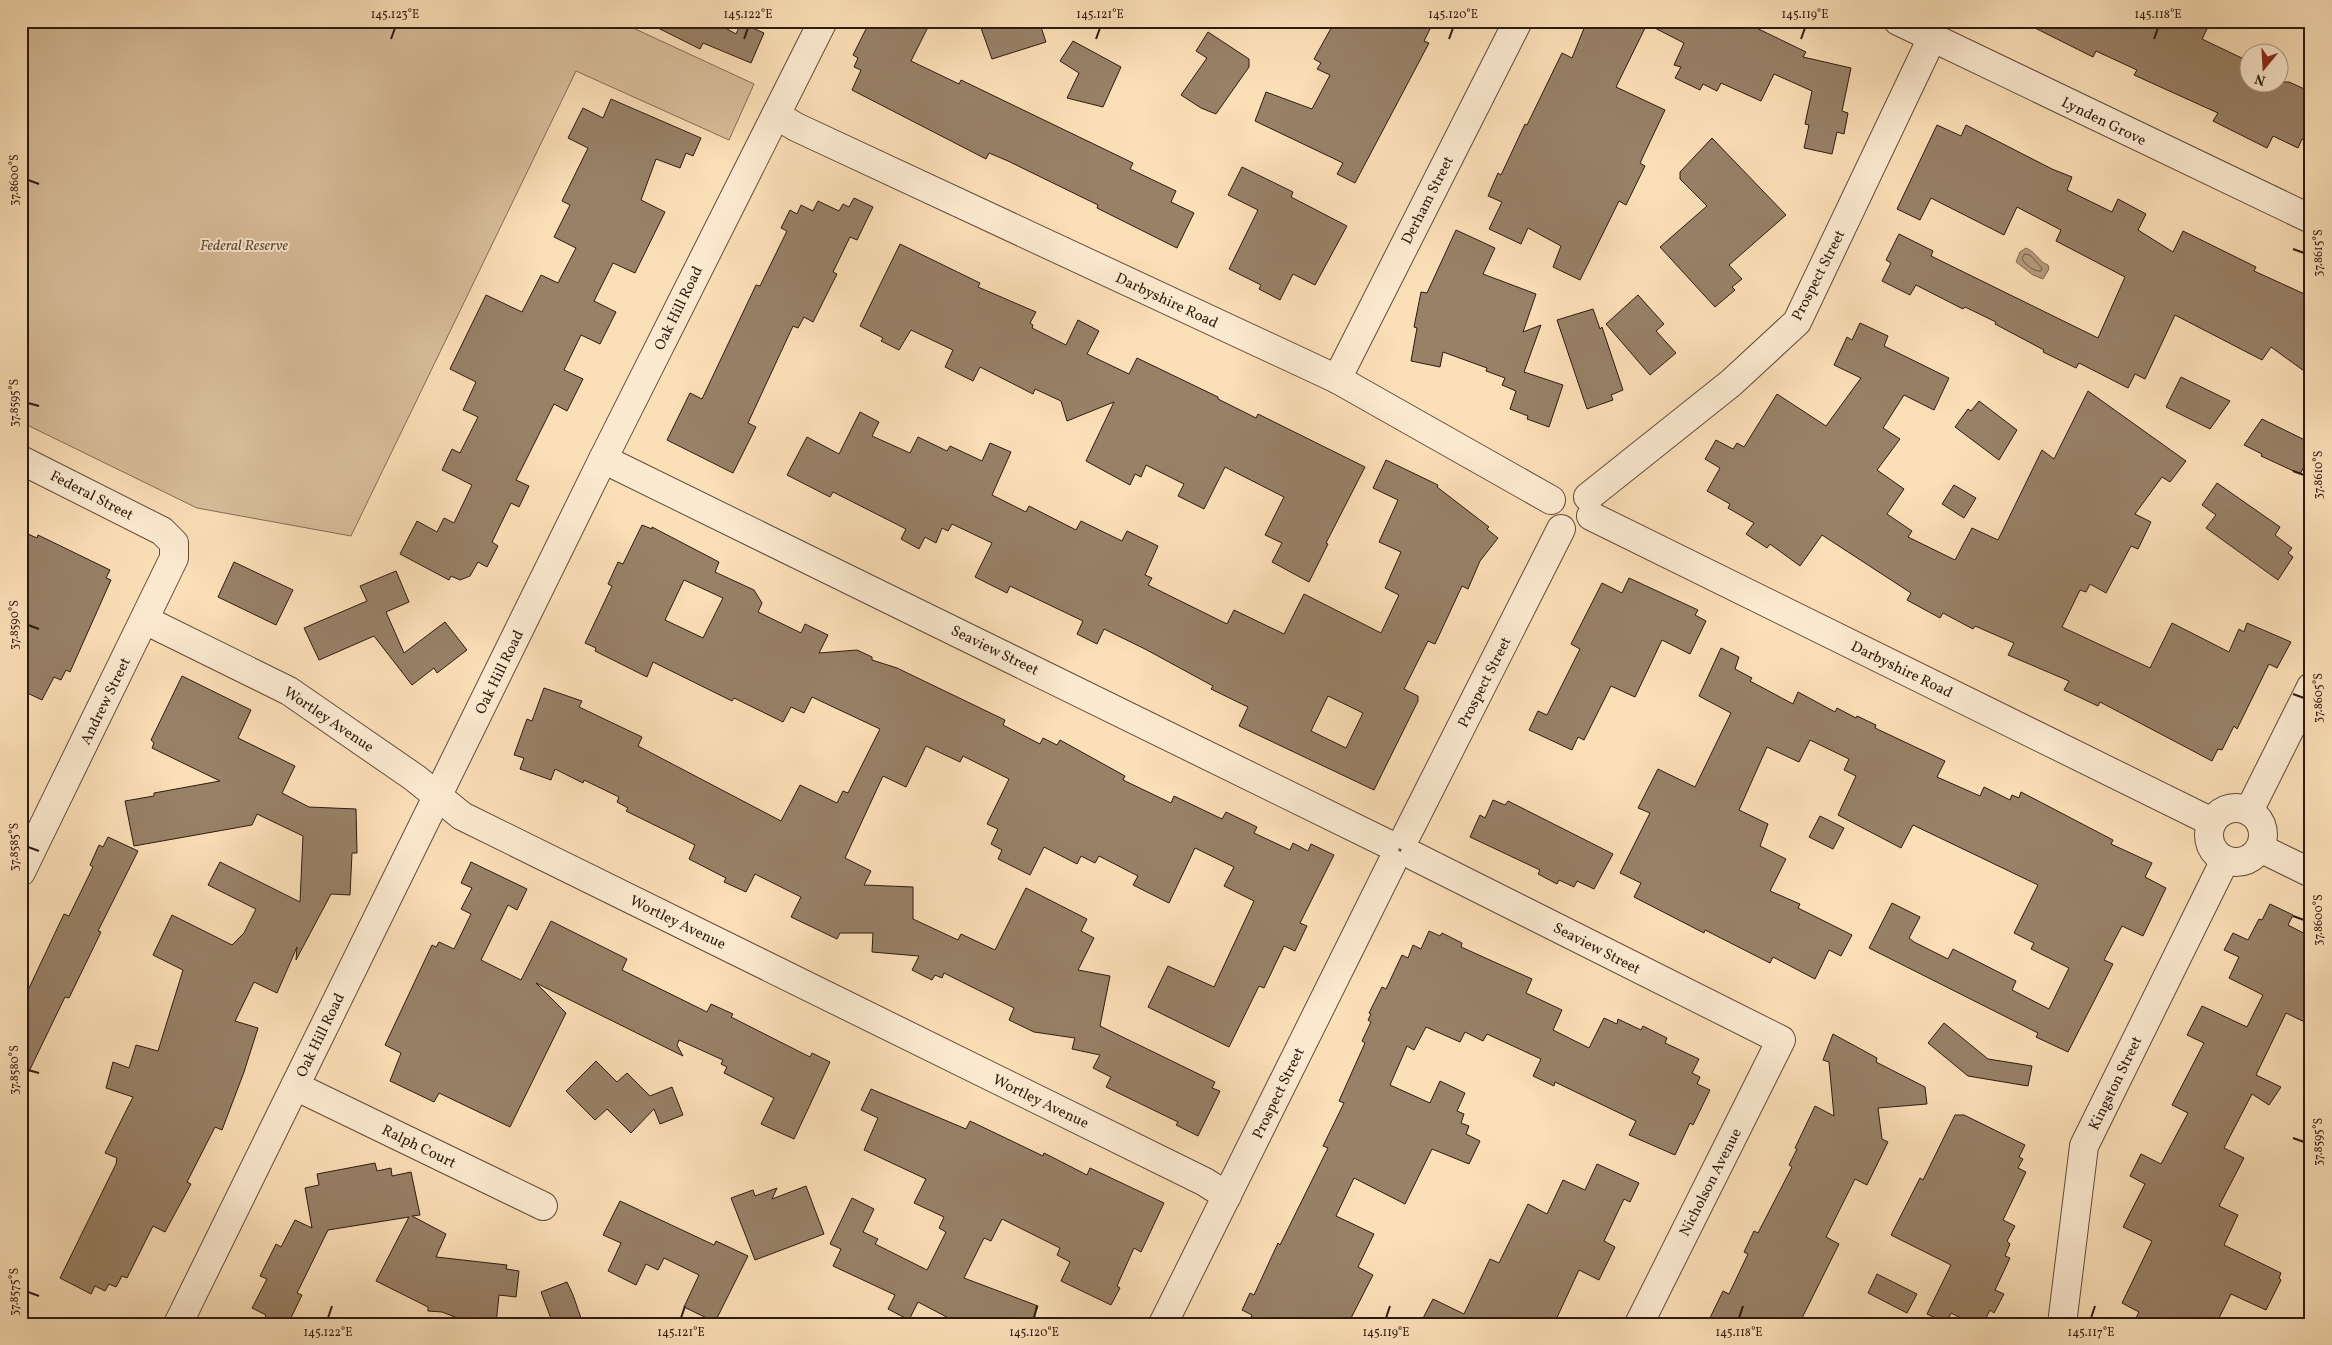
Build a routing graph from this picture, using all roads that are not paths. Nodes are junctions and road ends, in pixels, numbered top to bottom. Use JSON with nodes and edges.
{"nodes":[{"id":1,"x":823,"y":21,"type":"edge"},
{"id":2,"x":1518,"y":21,"type":"edge"},
{"id":3,"x":1898,"y":21,"type":"edge"},
{"id":4,"x":1932,"y":38,"type":"junction"},
{"id":5,"x":776,"y":115,"type":"junction"},
{"id":6,"x":2311,"y":219,"type":"edge"},
{"id":7,"x":1336,"y":379,"type":"junction"},
{"id":8,"x":603,"y":459,"type":"junction"},
{"id":9,"x":21,"y":460,"type":"edge"},
{"id":10,"x":1551,"y":500,"type":"junction"},
{"id":11,"x":1589,"y":506,"type":"junction"},
{"id":12,"x":1561,"y":529,"type":"junction"},
{"id":13,"x":162,"y":531,"type":"joint"},
{"id":14,"x":145,"y":620,"type":"junction"},
{"id":15,"x":2311,"y":687,"type":"edge"},
{"id":16,"x":438,"y":797,"type":"junction"},
{"id":17,"x":2249,"y":811,"type":"junction"},
{"id":18,"x":2212,"y":822,"type":"junction"},
{"id":19,"x":2260,"y":848,"type":"junction"},
{"id":20,"x":1400,"y":849,"type":"junction"},
{"id":21,"x":2225,"y":860,"type":"junction"},
{"id":22,"x":21,"y":872,"type":"edge"},
{"id":23,"x":2311,"y":873,"type":"edge"},
{"id":24,"x":1781,"y":1040,"type":"joint"},
{"id":25,"x":295,"y":1086,"type":"junction"},
{"id":26,"x":1227,"y":1196,"type":"junction"},
{"id":27,"x":543,"y":1206,"type":"dead end"},
{"id":28,"x":178,"y":1324,"type":"edge"},
{"id":29,"x":1163,"y":1324,"type":"edge"},
{"id":30,"x":1639,"y":1324,"type":"edge"},
{"id":31,"x":2062,"y":1324,"type":"edge"}],
"edges":[{"from":1,"to":5,"type":"street","name":"Oak Hill Road"},
{"from":2,"to":7,"type":"street","name":"Derham Street"},
{"from":3,"to":4,"type":"street","name":"Lynden Grove"},
{"from":4,"to":6,"type":"street","name":"Lynden Grove"},
{"from":4,"to":11,"type":"street","name":"Prospect Street"},
{"from":5,"to":7,"type":"street","name":"Darbyshire Road"},
{"from":5,"to":8,"type":"street","name":"Oak Hill Road"},
{"from":7,"to":10,"type":"street","name":"Darbyshire Road"},
{"from":8,"to":16,"type":"street","name":"Oak Hill Road"},
{"from":8,"to":20,"type":"street","name":"Seaview Street"},
{"from":9,"to":13,"type":"street","name":"Federal Street"},
{"from":10,"to":11,"type":"street"},
{"from":10,"to":12,"type":"street"},
{"from":11,"to":12,"type":"street"},
{"from":11,"to":18,"type":"street","name":"Darbyshire Road"},
{"from":12,"to":20,"type":"street","name":"Prospect Street"},
{"from":13,"to":14,"type":"street","name":"Andrew Street"},
{"from":14,"to":16,"type":"street","name":"Wortley Avenue"},
{"from":14,"to":22,"type":"street","name":"Andrew Street"},
{"from":15,"to":17,"type":"street"},
{"from":16,"to":25,"type":"street","name":"Oak Hill Road"},
{"from":16,"to":26,"type":"street","name":"Wortley Avenue"},
{"from":17,"to":18,"type":"street"},
{"from":17,"to":19,"type":"street"},
{"from":18,"to":21,"type":"street"},
{"from":19,"to":21,"type":"street"},
{"from":19,"to":23,"type":"street"},
{"from":20,"to":24,"type":"street","name":"Seaview Street"},
{"from":20,"to":26,"type":"street","name":"Prospect Street"},
{"from":21,"to":31,"type":"street","name":"Kingston Street"},
{"from":24,"to":30,"type":"street","name":"Nicholson Avenue"},
{"from":25,"to":27,"type":"street","name":"Ralph Court"},
{"from":25,"to":28,"type":"street","name":"Oak Hill Road"},
{"from":26,"to":29,"type":"street","name":"Prospect Street"}]}
